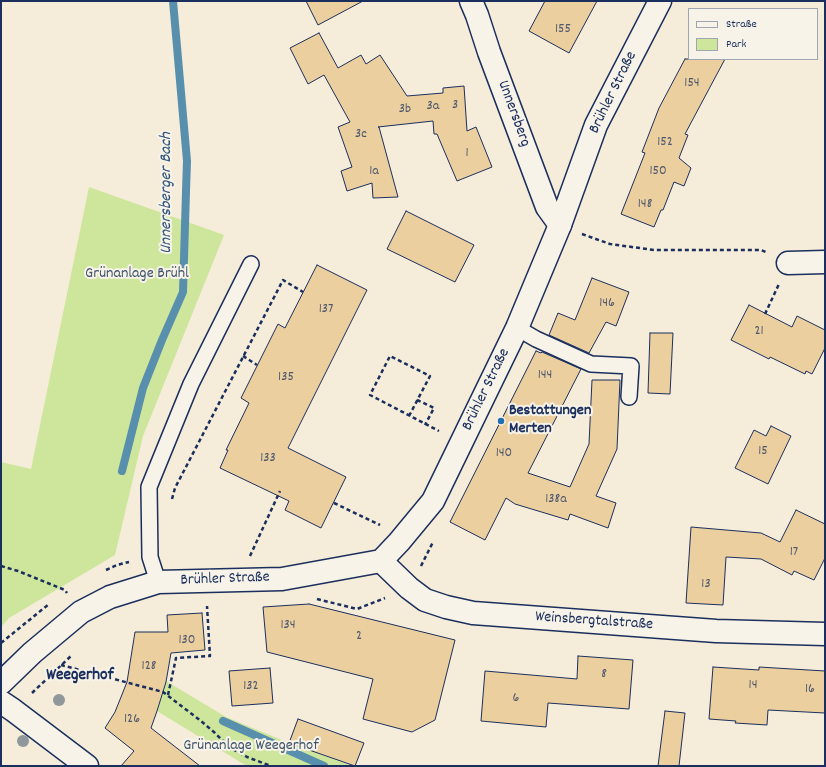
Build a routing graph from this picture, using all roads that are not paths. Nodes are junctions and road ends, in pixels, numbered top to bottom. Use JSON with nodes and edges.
{"nodes":[{"id":1,"x":471,"y":1,"type":"edge"},
{"id":2,"x":660,"y":1,"type":"edge"},
{"id":3,"x":560,"y":225,"type":"junction"},
{"id":4,"x":825,"y":262,"type":"edge"},
{"id":5,"x":788,"y":263,"type":"road end"},
{"id":6,"x":251,"y":264,"type":"dead end"},
{"id":7,"x":517,"y":328,"type":"junction"},
{"id":8,"x":630,"y":397,"type":"dead end"},
{"id":9,"x":381,"y":561,"type":"junction"},
{"id":10,"x":158,"y":582,"type":"junction"},
{"id":11,"x":825,"y":634,"type":"edge"},
{"id":12,"x":1,"y":683,"type":"edge"},
{"id":13,"x":7,"y":706,"type":"edge"},
{"id":14,"x":87,"y":766,"type":"edge"}],
"edges":[{"from":1,"to":3,"type":"main road","name":"Unnersberg"},
{"from":2,"to":3,"type":"main road","name":"Brühler Straße"},
{"from":3,"to":7,"type":"main road","name":"Brühler Straße"},
{"from":4,"to":5,"type":"main road"},
{"from":6,"to":10,"type":"lane","name":"Brühler Straße"},
{"from":7,"to":8,"type":"lane"},
{"from":7,"to":9,"type":"main road","name":"Brühler Straße"},
{"from":9,"to":10,"type":"main road","name":"Brühler Straße"},
{"from":9,"to":11,"type":"main road","name":"Weinsbergtalstraße"},
{"from":10,"to":12,"type":"main road","name":"Brühler Straße"},
{"from":13,"to":14,"type":"main road"}]}
